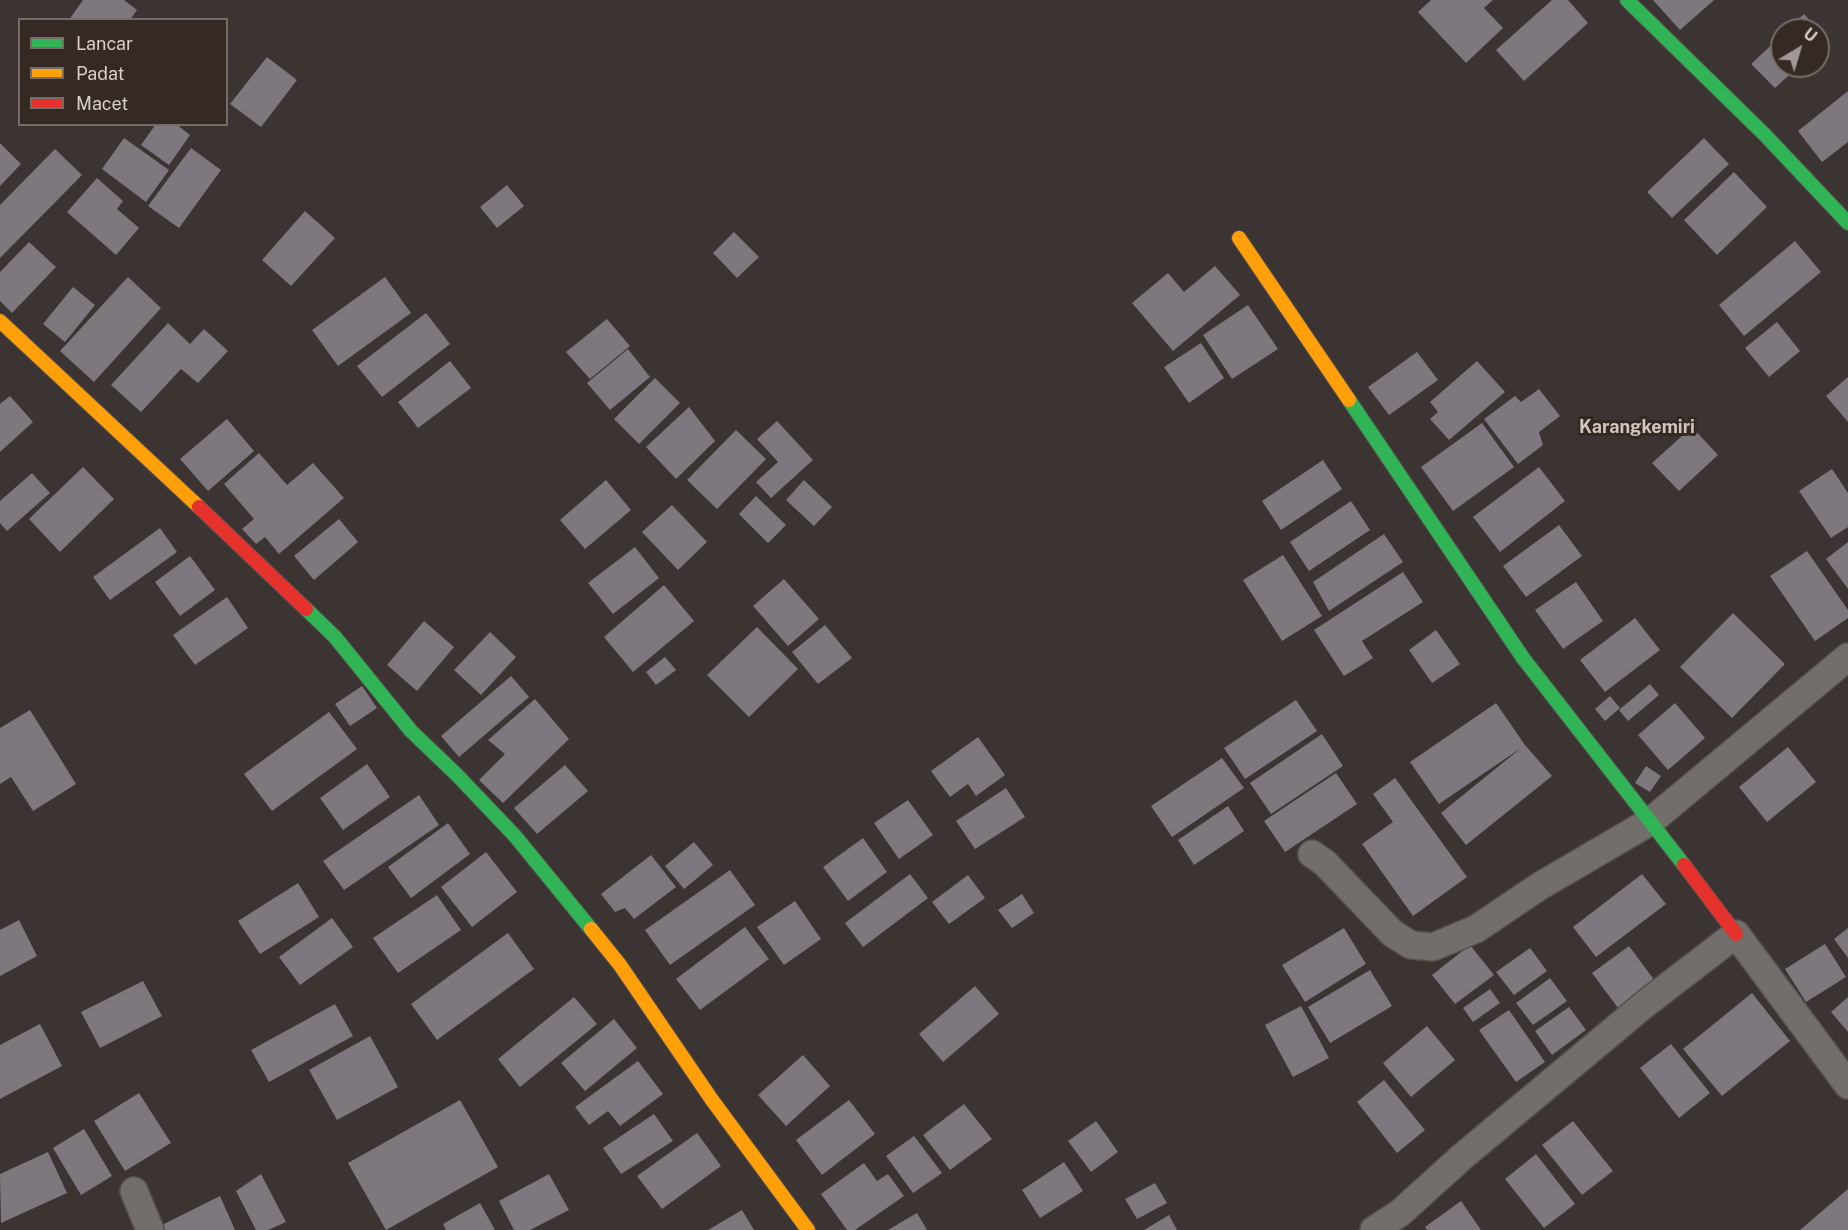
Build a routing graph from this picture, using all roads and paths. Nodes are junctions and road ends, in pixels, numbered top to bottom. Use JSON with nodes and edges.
{"nodes":[{"id":1,"x":1627,"y":0,"type":"edge"},
{"id":2,"x":1848,"y":223,"type":"edge"},
{"id":3,"x":1239,"y":238,"type":"dead end"},
{"id":4,"x":0,"y":321,"type":"edge"},
{"id":5,"x":1848,"y":657,"type":"edge"},
{"id":6,"x":1651,"y":821,"type":"junction"},
{"id":7,"x":1312,"y":854,"type":"dead end"},
{"id":8,"x":1736,"y":934,"type":"junction"},
{"id":9,"x":1848,"y":1085,"type":"edge"},
{"id":10,"x":134,"y":1191,"type":"dead end"},
{"id":11,"x":150,"y":1230,"type":"edge"},
{"id":12,"x":808,"y":1230,"type":"edge"},
{"id":13,"x":1374,"y":1230,"type":"edge"}],
"edges":[{"from":1,"to":2,"type":"street"},
{"from":3,"to":6,"type":"street"},
{"from":4,"to":12,"type":"street"},
{"from":5,"to":6,"type":"street"},
{"from":6,"to":7,"type":"street"},
{"from":6,"to":8,"type":"street"},
{"from":8,"to":9,"type":"street"},
{"from":8,"to":13,"type":"street"},
{"from":10,"to":11,"type":"street"}]}
